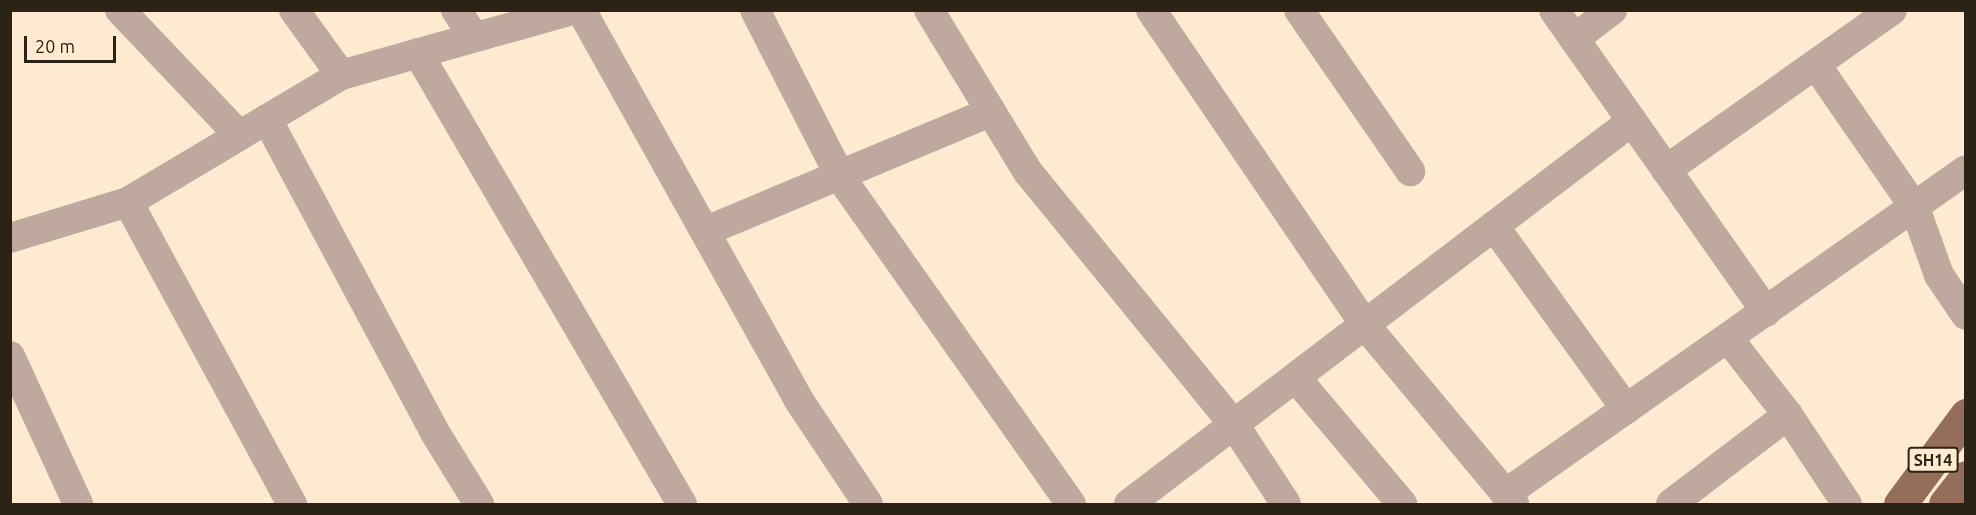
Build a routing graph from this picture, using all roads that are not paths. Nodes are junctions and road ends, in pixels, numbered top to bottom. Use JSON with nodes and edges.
{"nodes":[{"id":1,"x":120,"y":10,"type":"edge"},
{"id":2,"x":294,"y":10,"type":"edge"},
{"id":3,"x":456,"y":10,"type":"edge"},
{"id":4,"x":573,"y":10,"type":"edge"},
{"id":5,"x":581,"y":10,"type":"edge"},
{"id":6,"x":755,"y":10,"type":"edge"},
{"id":7,"x":929,"y":10,"type":"edge"},
{"id":8,"x":1151,"y":10,"type":"edge"},
{"id":9,"x":1299,"y":10,"type":"edge"},
{"id":10,"x":1554,"y":10,"type":"edge"},
{"id":11,"x":1612,"y":10,"type":"edge"},
{"id":12,"x":1892,"y":10,"type":"edge"},
{"id":13,"x":473,"y":35,"type":"junction"},
{"id":14,"x":1574,"y":39,"type":"junction"},
{"id":15,"x":418,"y":53,"type":"junction"},
{"id":16,"x":1816,"y":65,"type":"junction"},
{"id":17,"x":341,"y":75,"type":"junction"},
{"id":18,"x":991,"y":112,"type":"junction"},
{"id":19,"x":267,"y":119,"type":"junction"},
{"id":20,"x":1632,"y":121,"type":"junction"},
{"id":21,"x":239,"y":135,"type":"junction"},
{"id":22,"x":1666,"y":170,"type":"junction"},
{"id":23,"x":1410,"y":171,"type":"dead end"},
{"id":24,"x":1965,"y":171,"type":"edge"},
{"id":25,"x":840,"y":178,"type":"junction"},
{"id":26,"x":128,"y":202,"type":"junction"},
{"id":27,"x":1915,"y":208,"type":"junction"},
{"id":28,"x":1494,"y":226,"type":"junction"},
{"id":29,"x":706,"y":231,"type":"junction"},
{"id":30,"x":10,"y":238,"type":"edge"},
{"id":31,"x":1766,"y":312,"type":"junction"},
{"id":32,"x":1965,"y":315,"type":"edge"},
{"id":33,"x":1365,"y":325,"type":"junction"},
{"id":34,"x":1728,"y":338,"type":"junction"},
{"id":35,"x":10,"y":356,"type":"edge"},
{"id":36,"x":1296,"y":378,"type":"junction"},
{"id":37,"x":1626,"y":409,"type":"junction"},
{"id":38,"x":1788,"y":415,"type":"junction"},
{"id":39,"x":1965,"y":416,"type":"edge"},
{"id":40,"x":1234,"y":426,"type":"junction"},
{"id":41,"x":1965,"y":477,"type":"edge"},
{"id":42,"x":1509,"y":499,"type":"edge"},
{"id":43,"x":78,"y":504,"type":"edge"},
{"id":44,"x":292,"y":504,"type":"edge"},
{"id":45,"x":479,"y":504,"type":"edge"},
{"id":46,"x":682,"y":504,"type":"edge"},
{"id":47,"x":868,"y":504,"type":"edge"},
{"id":48,"x":1071,"y":504,"type":"edge"},
{"id":49,"x":1129,"y":504,"type":"edge"},
{"id":50,"x":1286,"y":504,"type":"edge"},
{"id":51,"x":1402,"y":504,"type":"edge"},
{"id":52,"x":1671,"y":504,"type":"edge"},
{"id":53,"x":1847,"y":504,"type":"edge"},
{"id":54,"x":1900,"y":504,"type":"edge"},
{"id":55,"x":1946,"y":504,"type":"edge"}],
"edges":[{"from":1,"to":21,"type":"street"},
{"from":2,"to":17,"type":"street"},
{"from":3,"to":13,"type":"street"},
{"from":4,"to":13,"type":"street"},
{"from":5,"to":29,"type":"street"},
{"from":6,"to":25,"type":"street"},
{"from":7,"to":18,"type":"street"},
{"from":8,"to":33,"type":"street"},
{"from":9,"to":23,"type":"street"},
{"from":10,"to":14,"type":"street"},
{"from":11,"to":14,"type":"street"},
{"from":12,"to":16,"type":"street"},
{"from":13,"to":15,"type":"street"},
{"from":14,"to":20,"type":"street"},
{"from":15,"to":17,"type":"street"},
{"from":15,"to":46,"type":"street"},
{"from":16,"to":22,"type":"street"},
{"from":16,"to":27,"type":"street"},
{"from":17,"to":19,"type":"street"},
{"from":18,"to":25,"type":"street"},
{"from":18,"to":40,"type":"street"},
{"from":19,"to":21,"type":"street"},
{"from":19,"to":45,"type":"street"},
{"from":20,"to":22,"type":"street"},
{"from":20,"to":28,"type":"street"},
{"from":21,"to":26,"type":"street"},
{"from":22,"to":31,"type":"street"},
{"from":24,"to":27,"type":"street"},
{"from":25,"to":29,"type":"street"},
{"from":25,"to":48,"type":"street"},
{"from":26,"to":30,"type":"street"},
{"from":26,"to":44,"type":"street"},
{"from":27,"to":31,"type":"street"},
{"from":27,"to":32,"type":"street"},
{"from":28,"to":33,"type":"street"},
{"from":28,"to":37,"type":"street"},
{"from":29,"to":47,"type":"street"},
{"from":31,"to":34,"type":"street"},
{"from":33,"to":36,"type":"street"},
{"from":33,"to":42,"type":"street"},
{"from":34,"to":37,"type":"street"},
{"from":34,"to":38,"type":"street"},
{"from":35,"to":43,"type":"street"},
{"from":36,"to":40,"type":"street"},
{"from":36,"to":51,"type":"street"},
{"from":37,"to":42,"type":"street"},
{"from":38,"to":52,"type":"street"},
{"from":38,"to":53,"type":"street"},
{"from":39,"to":54,"type":"main road","number":"SH14"},
{"from":40,"to":49,"type":"street"},
{"from":40,"to":50,"type":"street"},
{"from":41,"to":55,"type":"main road","number":"SH14"}]}
